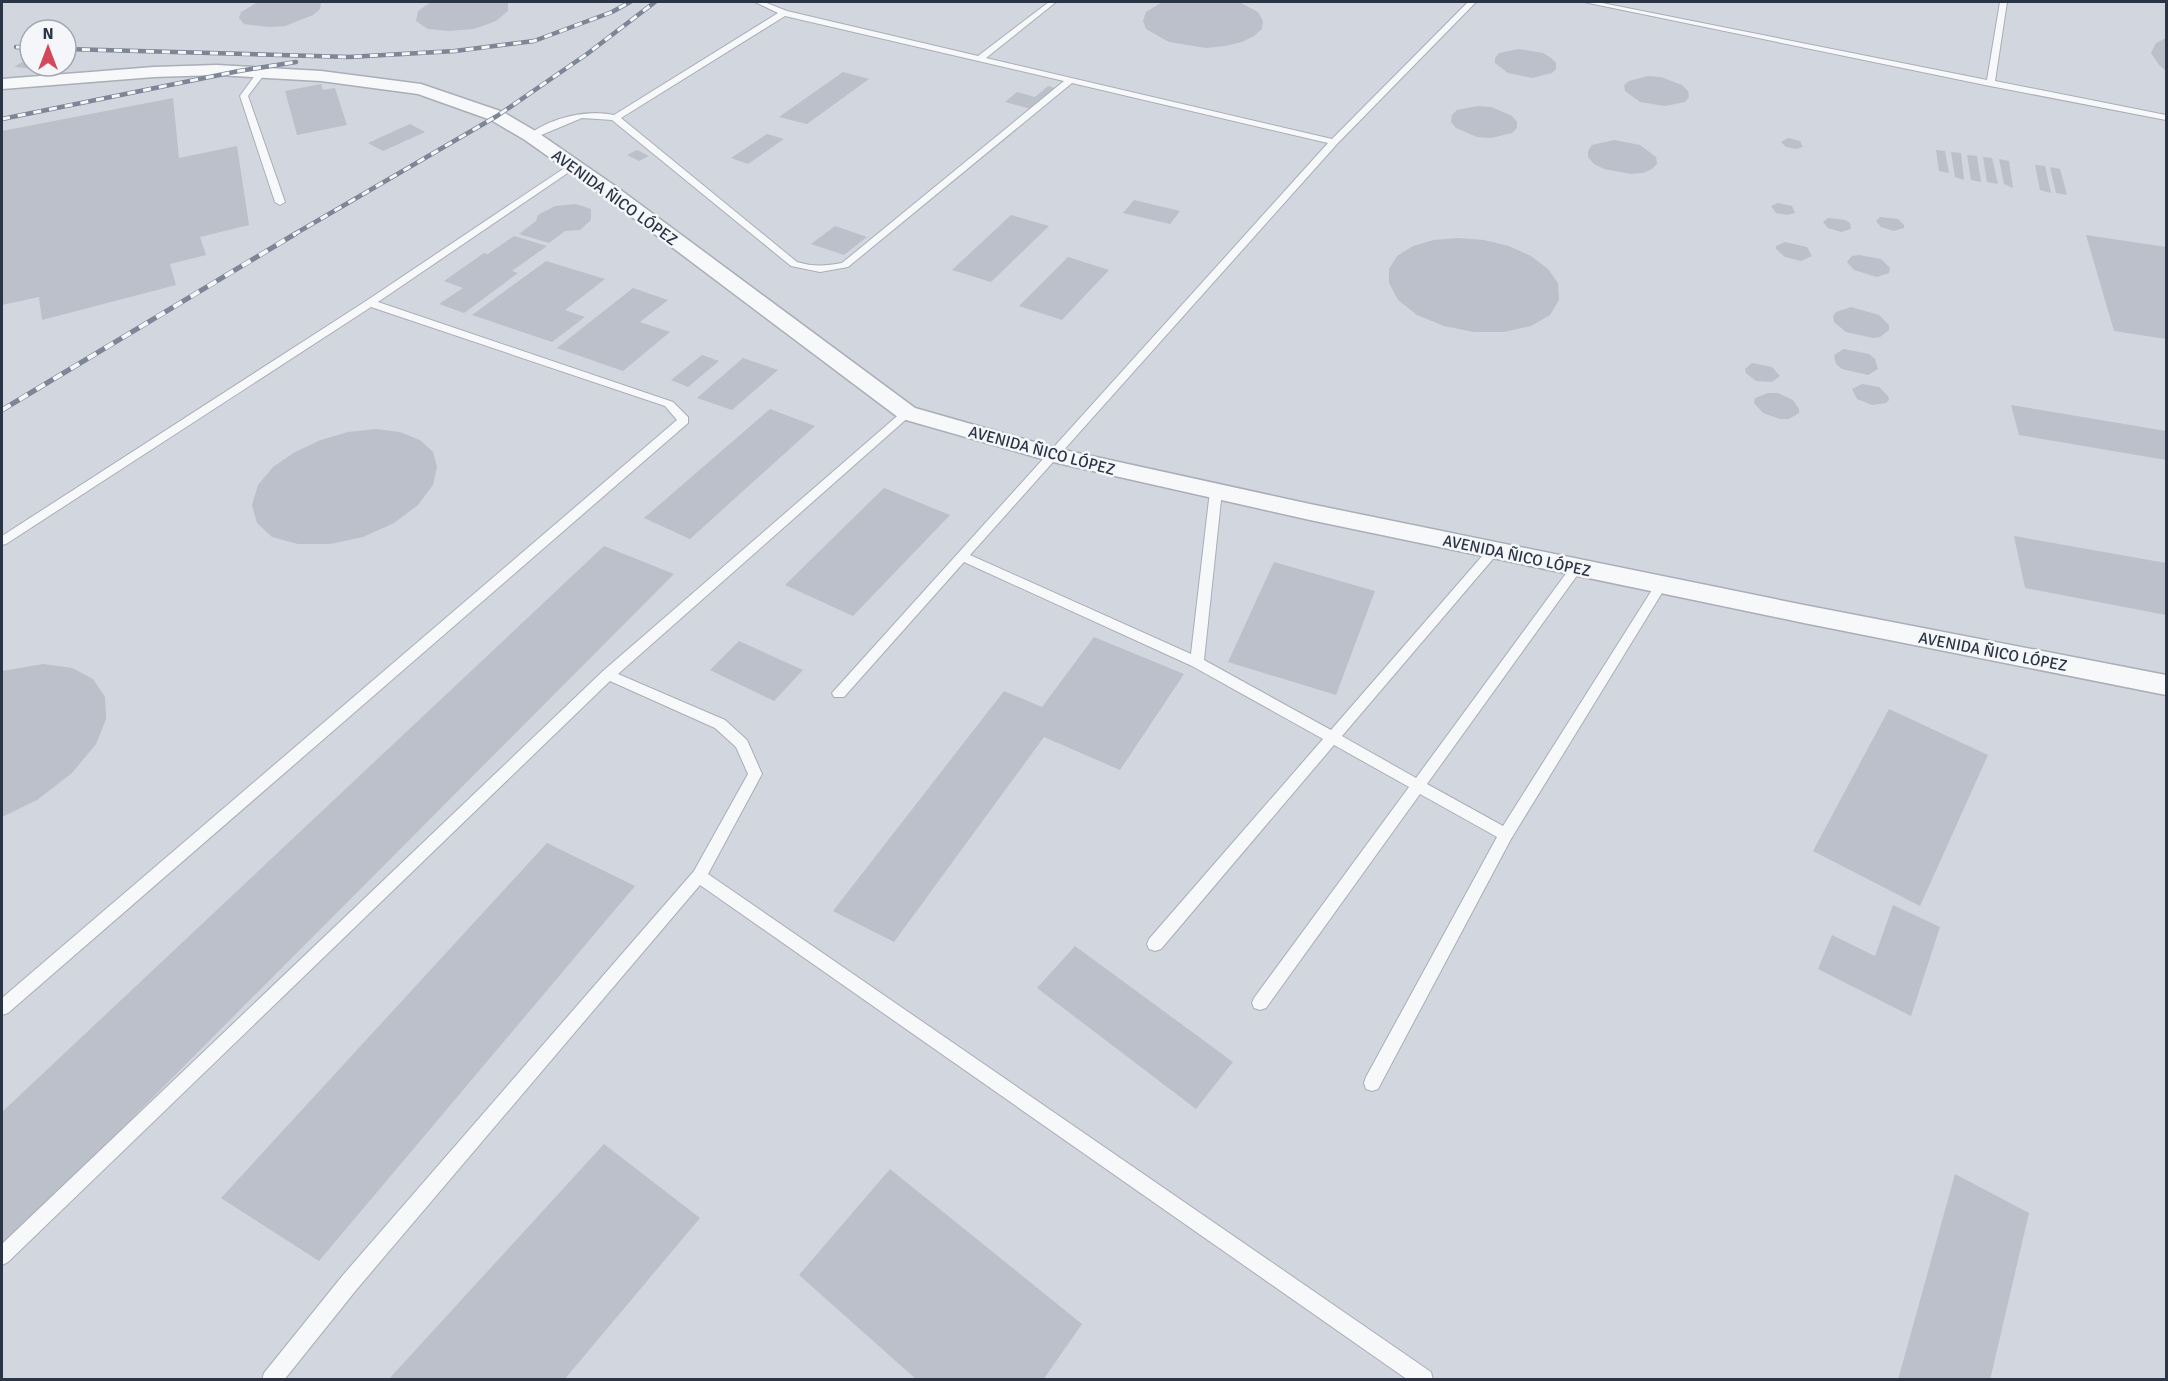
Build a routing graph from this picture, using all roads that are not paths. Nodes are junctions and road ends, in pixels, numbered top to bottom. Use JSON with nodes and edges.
{"nodes":[{"id":1,"x":759,"y":2,"type":"edge"},
{"id":2,"x":1053,"y":2,"type":"edge"},
{"id":3,"x":1472,"y":2,"type":"edge"},
{"id":4,"x":1588,"y":2,"type":"edge"},
{"id":5,"x":2004,"y":2,"type":"edge"},
{"id":6,"x":784,"y":13,"type":"junction"},
{"id":7,"x":979,"y":59,"type":"junction"},
{"id":8,"x":262,"y":72,"type":"junction"},
{"id":9,"x":1071,"y":80,"type":"junction"},
{"id":10,"x":2,"y":84,"type":"edge"},
{"id":11,"x":1990,"y":84,"type":"junction"},
{"id":12,"x":615,"y":118,"type":"junction"},
{"id":13,"x":2166,"y":118,"type":"edge"},
{"id":14,"x":531,"y":136,"type":"junction"},
{"id":15,"x":1335,"y":142,"type":"junction"},
{"id":16,"x":573,"y":166,"type":"junction"},
{"id":17,"x":280,"y":202,"type":"dead end"},
{"id":18,"x":370,"y":303,"type":"junction"},
{"id":19,"x":907,"y":413,"type":"junction"},
{"id":20,"x":1053,"y":455,"type":"junction"},
{"id":21,"x":1216,"y":491,"type":"junction"},
{"id":22,"x":2,"y":541,"type":"edge"},
{"id":23,"x":1494,"y":550,"type":"junction"},
{"id":24,"x":962,"y":556,"type":"junction"},
{"id":25,"x":1577,"y":567,"type":"junction"},
{"id":26,"x":1661,"y":585,"type":"junction"},
{"id":27,"x":1197,"y":662,"type":"junction"},
{"id":28,"x":608,"y":675,"type":"junction"},
{"id":29,"x":2166,"y":685,"type":"edge"},
{"id":30,"x":839,"y":693,"type":"dead end"},
{"id":31,"x":1333,"y":738,"type":"junction"},
{"id":32,"x":1417,"y":787,"type":"junction"},
{"id":33,"x":1506,"y":835,"type":"junction"},
{"id":34,"x":699,"y":876,"type":"junction"},
{"id":35,"x":1155,"y":944,"type":"dead end"},
{"id":36,"x":1260,"y":1003,"type":"dead end"},
{"id":37,"x":2,"y":1008,"type":"edge"},
{"id":38,"x":1372,"y":1083,"type":"dead end"},
{"id":39,"x":2,"y":1256,"type":"edge"},
{"id":40,"x":271,"y":1380,"type":"edge"},
{"id":41,"x":1424,"y":1380,"type":"edge"}],
"edges":[{"from":1,"to":6,"type":"lane"},
{"from":2,"to":7,"type":"lane"},
{"from":3,"to":15,"type":"lane"},
{"from":4,"to":11,"type":"lane"},
{"from":5,"to":11,"type":"lane"},
{"from":6,"to":7,"type":"lane"},
{"from":6,"to":12,"type":"lane"},
{"from":7,"to":9,"type":"lane"},
{"from":8,"to":10,"type":"street","name":"AVENIDA ÑICO LÓPEZ"},
{"from":8,"to":14,"type":"street","name":"AVENIDA ÑICO LÓPEZ"},
{"from":8,"to":17,"type":"lane"},
{"from":9,"to":12,"type":"lane"},
{"from":9,"to":15,"type":"lane"},
{"from":11,"to":13,"type":"lane"},
{"from":12,"to":14,"type":"lane"},
{"from":14,"to":16,"type":"street","name":"AVENIDA ÑICO LÓPEZ"},
{"from":15,"to":20,"type":"lane"},
{"from":16,"to":18,"type":"lane"},
{"from":16,"to":19,"type":"street","name":"AVENIDA ÑICO LÓPEZ"},
{"from":18,"to":22,"type":"lane"},
{"from":18,"to":37,"type":"lane"},
{"from":19,"to":20,"type":"street","name":"AVENIDA ÑICO LÓPEZ"},
{"from":19,"to":28,"type":"lane"},
{"from":20,"to":21,"type":"street","name":"AVENIDA ÑICO LÓPEZ"},
{"from":20,"to":24,"type":"lane"},
{"from":21,"to":23,"type":"street","name":"AVENIDA ÑICO LÓPEZ"},
{"from":21,"to":27,"type":"lane"},
{"from":23,"to":25,"type":"street","name":"AVENIDA ÑICO LÓPEZ"},
{"from":23,"to":31,"type":"lane"},
{"from":24,"to":27,"type":"lane"},
{"from":24,"to":30,"type":"lane"},
{"from":25,"to":26,"type":"street","name":"AVENIDA ÑICO LÓPEZ"},
{"from":25,"to":32,"type":"lane"},
{"from":26,"to":29,"type":"street","name":"AVENIDA ÑICO LÓPEZ"},
{"from":26,"to":33,"type":"lane"},
{"from":27,"to":31,"type":"lane"},
{"from":28,"to":34,"type":"lane"},
{"from":28,"to":39,"type":"lane"},
{"from":31,"to":32,"type":"lane"},
{"from":31,"to":35,"type":"lane"},
{"from":32,"to":33,"type":"lane"},
{"from":32,"to":36,"type":"lane"},
{"from":33,"to":38,"type":"lane"},
{"from":34,"to":40,"type":"lane"},
{"from":34,"to":41,"type":"lane"}]}
